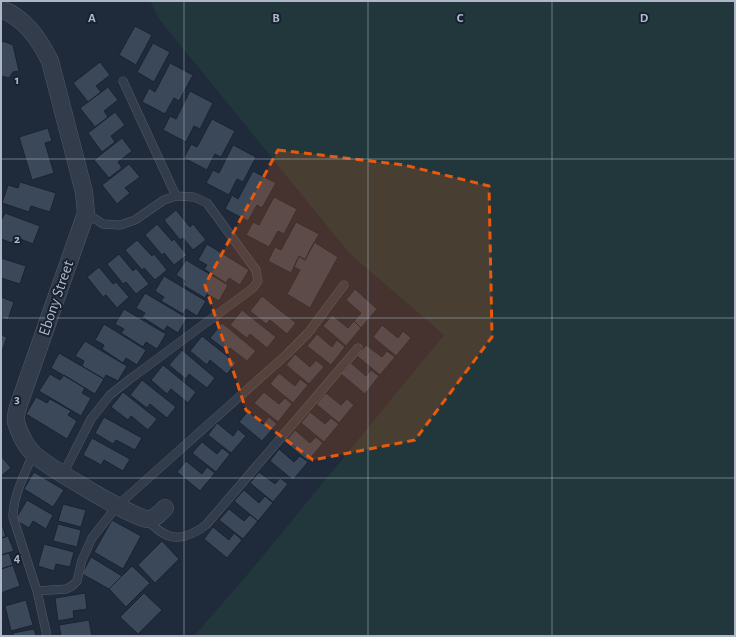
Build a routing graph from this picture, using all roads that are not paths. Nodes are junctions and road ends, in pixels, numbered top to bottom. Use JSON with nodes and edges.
{"nodes":[{"id":1,"x":1,"y":9,"type":"edge"},
{"id":2,"x":123,"y":81,"type":"dead end"},
{"id":3,"x":176,"y":196,"type":"junction"},
{"id":4,"x":86,"y":213,"type":"junction"},
{"id":5,"x":344,"y":284,"type":"dead end"},
{"id":6,"x":358,"y":348,"type":"dead end"},
{"id":7,"x":33,"y":454,"type":"junction"},
{"id":8,"x":62,"y":474,"type":"junction"},
{"id":9,"x":117,"y":506,"type":"junction"},
{"id":10,"x":165,"y":508,"type":"dead end"},
{"id":11,"x":146,"y":520,"type":"junction"},
{"id":12,"x":37,"y":591,"type":"junction"},
{"id":13,"x":47,"y":636,"type":"edge"}],
"edges":[{"from":1,"to":4,"type":"street","name":"Ebony Street"},
{"from":2,"to":3,"type":"lane"},
{"from":3,"to":4,"type":"lane"},
{"from":3,"to":8,"type":"lane"},
{"from":4,"to":7,"type":"street","name":"Ebony Street"},
{"from":5,"to":9,"type":"lane"},
{"from":6,"to":11,"type":"lane"},
{"from":7,"to":8,"type":"street","name":"Ebony Street"},
{"from":7,"to":12,"type":"lane"},
{"from":8,"to":9,"type":"street","name":"Ebony Street"},
{"from":9,"to":11,"type":"street","name":"Ebony Street"},
{"from":9,"to":12,"type":"lane"},
{"from":10,"to":11,"type":"street"},
{"from":12,"to":13,"type":"lane"}]}
